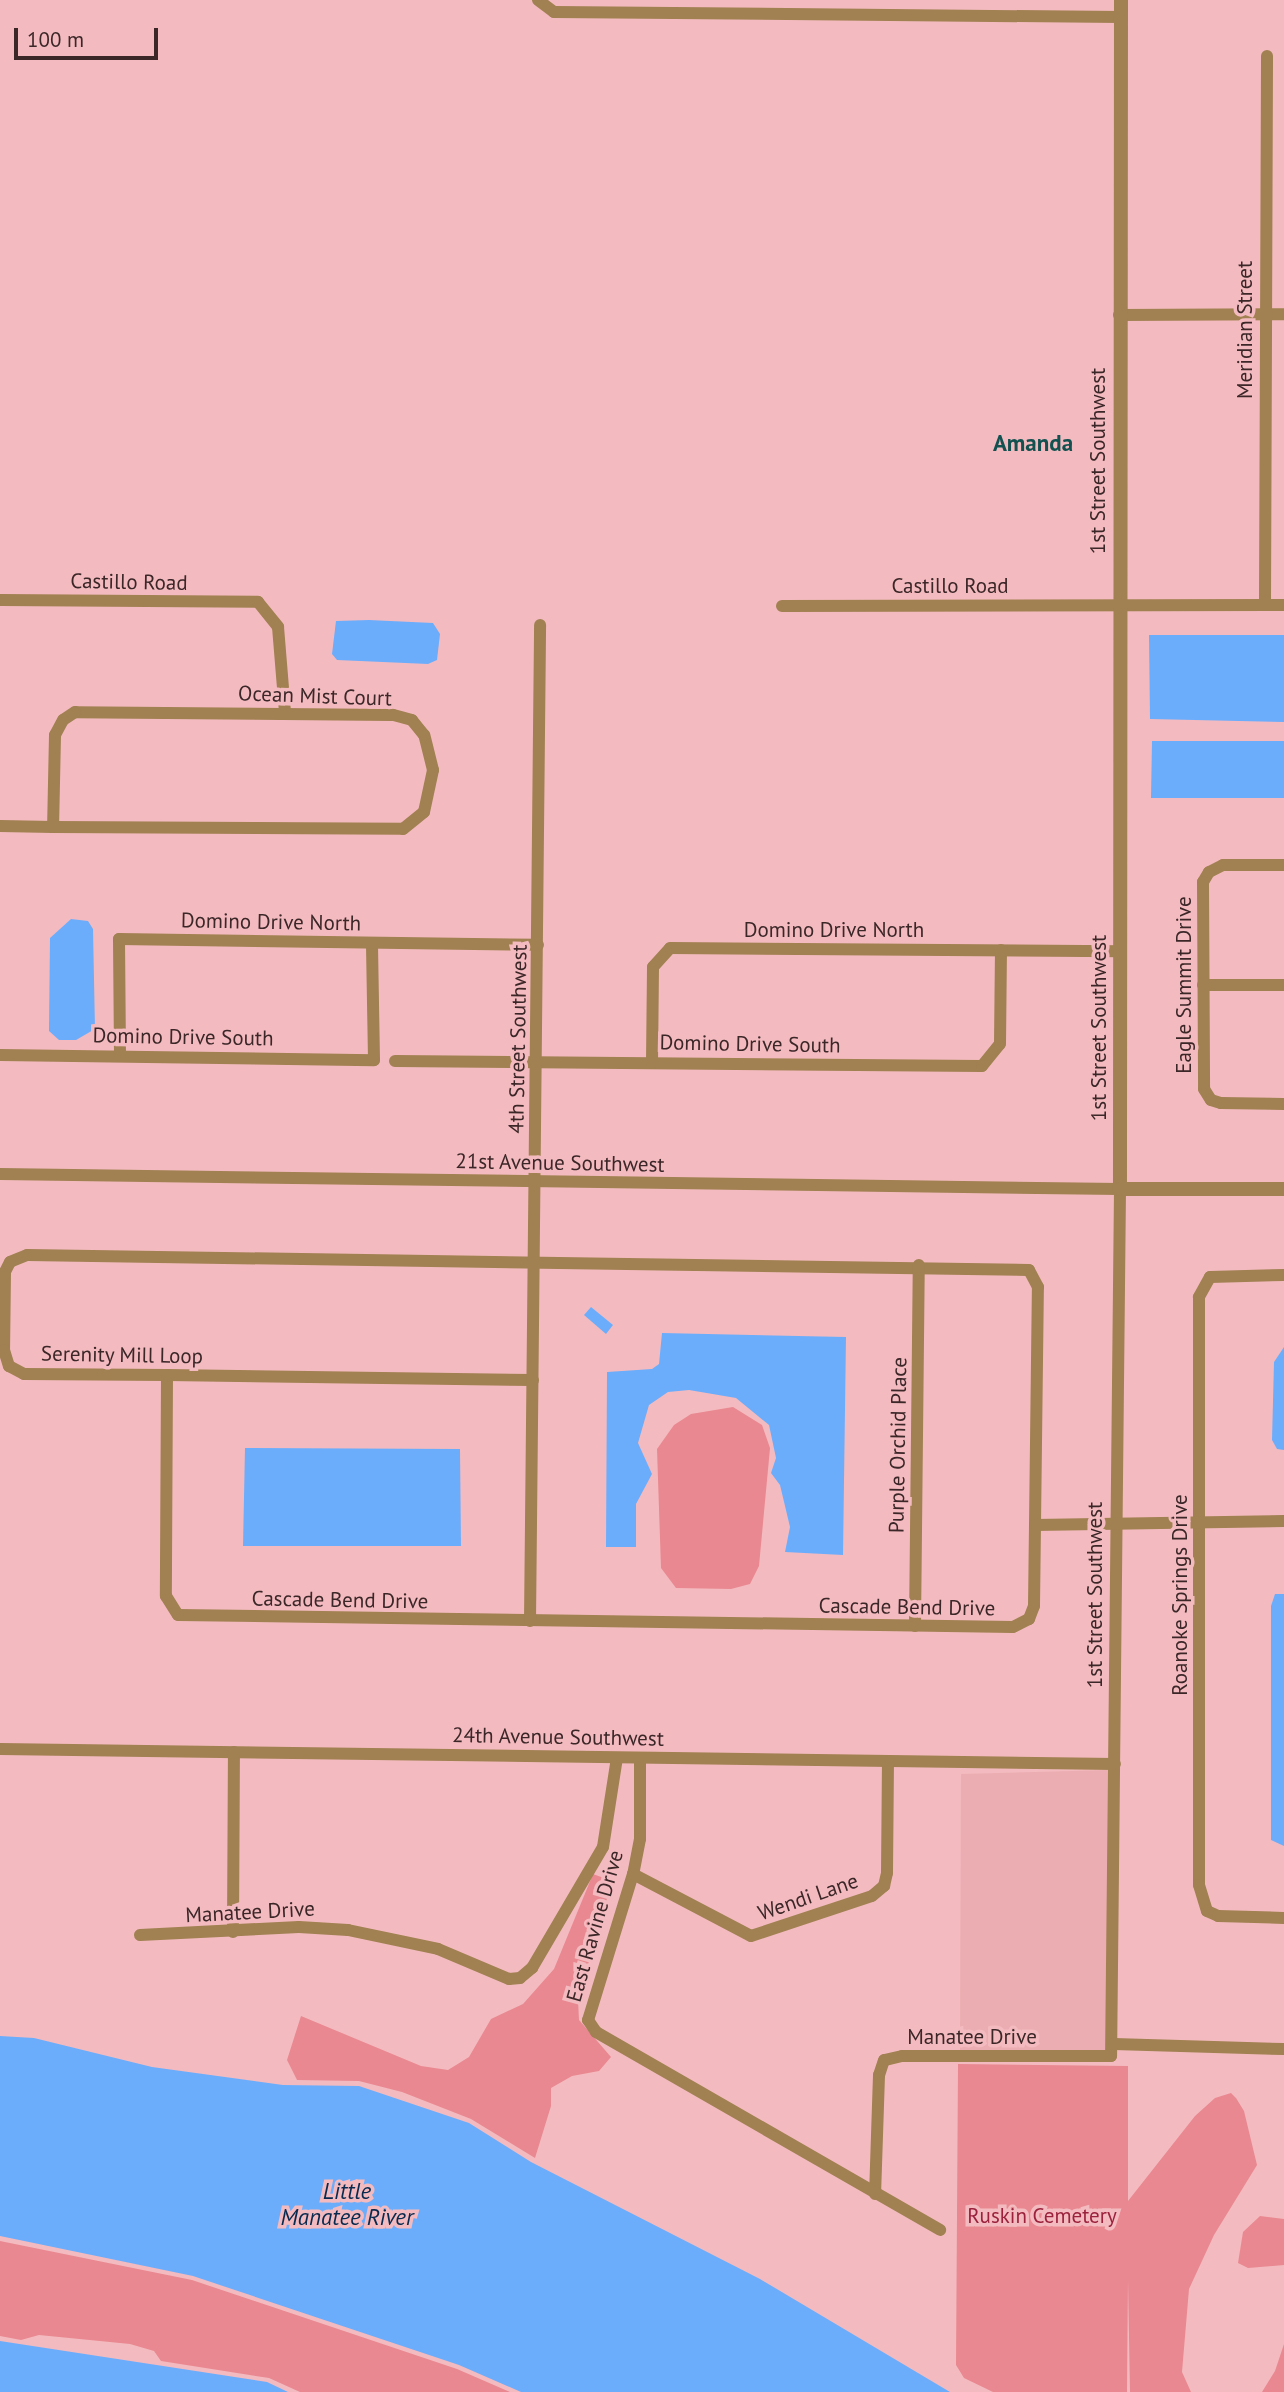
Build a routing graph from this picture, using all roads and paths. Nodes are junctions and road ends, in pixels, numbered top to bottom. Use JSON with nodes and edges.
{"nodes":[{"id":1,"x":1121,"y":0,"type":"edge"},
{"id":2,"x":541,"y":3,"type":"edge"},
{"id":3,"x":1121,"y":17,"type":"junction"},
{"id":4,"x":1267,"y":56,"type":"dead end"},
{"id":5,"x":1264,"y":314,"type":"junction"},
{"id":6,"x":1284,"y":314,"type":"edge"},
{"id":7,"x":1119,"y":315,"type":"junction"},
{"id":8,"x":0,"y":600,"type":"edge"},
{"id":9,"x":1119,"y":605,"type":"junction"},
{"id":10,"x":1265,"y":605,"type":"junction"},
{"id":11,"x":1284,"y":605,"type":"edge"},
{"id":12,"x":782,"y":606,"type":"dead end"},
{"id":13,"x":540,"y":625,"type":"dead end"},
{"id":14,"x":285,"y":712,"type":"junction"},
{"id":15,"x":0,"y":827,"type":"edge"},
{"id":16,"x":53,"y":827,"type":"junction"},
{"id":17,"x":1284,"y":865,"type":"edge"},
{"id":18,"x":372,"y":943,"type":"junction"},
{"id":19,"x":538,"y":945,"type":"junction"},
{"id":20,"x":1001,"y":950,"type":"junction"},
{"id":21,"x":1120,"y":951,"type":"junction"},
{"id":22,"x":1203,"y":985,"type":"junction"},
{"id":23,"x":1284,"y":985,"type":"edge"},
{"id":24,"x":0,"y":1055,"type":"edge"},
{"id":25,"x":120,"y":1055,"type":"junction"},
{"id":26,"x":395,"y":1061,"type":"dead end"},
{"id":27,"x":538,"y":1061,"type":"junction"},
{"id":28,"x":652,"y":1063,"type":"junction"},
{"id":29,"x":1284,"y":1104,"type":"edge"},
{"id":30,"x":0,"y":1174,"type":"edge"},
{"id":31,"x":535,"y":1182,"type":"junction"},
{"id":32,"x":1120,"y":1189,"type":"junction"},
{"id":33,"x":1284,"y":1189,"type":"edge"},
{"id":34,"x":534,"y":1261,"type":"junction"},
{"id":35,"x":919,"y":1265,"type":"junction"},
{"id":36,"x":1284,"y":1275,"type":"edge"},
{"id":37,"x":167,"y":1375,"type":"junction"},
{"id":38,"x":533,"y":1380,"type":"junction"},
{"id":39,"x":1117,"y":1521,"type":"junction"},
{"id":40,"x":1200,"y":1521,"type":"junction"},
{"id":41,"x":1284,"y":1521,"type":"edge"},
{"id":42,"x":1035,"y":1525,"type":"junction"},
{"id":43,"x":530,"y":1622,"type":"junction"},
{"id":44,"x":915,"y":1626,"type":"junction"},
{"id":45,"x":0,"y":1749,"type":"edge"},
{"id":46,"x":234,"y":1752,"type":"junction"},
{"id":47,"x":617,"y":1758,"type":"junction"},
{"id":48,"x":640,"y":1758,"type":"junction"},
{"id":49,"x":888,"y":1762,"type":"junction"},
{"id":50,"x":1115,"y":1764,"type":"junction"},
{"id":51,"x":633,"y":1874,"type":"junction"},
{"id":52,"x":1284,"y":1918,"type":"edge"},
{"id":53,"x":233,"y":1932,"type":"junction"},
{"id":54,"x":140,"y":1935,"type":"dead end"},
{"id":55,"x":1284,"y":2049,"type":"edge"},
{"id":56,"x":1112,"y":2050,"type":"junction"},
{"id":57,"x":875,"y":2194,"type":"junction"},
{"id":58,"x":940,"y":2230,"type":"dead end"}],
"edges":[{"from":1,"to":3,"type":"street","name":"1st Street Southwest"},
{"from":2,"to":3,"type":"street"},
{"from":3,"to":7,"type":"street","name":"1st Street Southwest"},
{"from":4,"to":5,"type":"street","name":"Meridian Street"},
{"from":5,"to":6,"type":"street"},
{"from":5,"to":7,"type":"street"},
{"from":5,"to":10,"type":"street","name":"Meridian Street"},
{"from":7,"to":9,"type":"street","name":"1st Street Southwest"},
{"from":8,"to":14,"type":"street","name":"Castillo Road"},
{"from":9,"to":10,"type":"street","name":"Castillo Road"},
{"from":9,"to":12,"type":"street","name":"Castillo Road"},
{"from":9,"to":21,"type":"street","name":"1st Street Southwest"},
{"from":10,"to":11,"type":"street","name":"Castillo Road"},
{"from":13,"to":19,"type":"street","name":"4th Street Southwest"},
{"from":14,"to":16,"type":"street","name":"Ocean Mist Court"},
{"from":14,"to":16,"type":"street","name":"Ocean Mist Court"},
{"from":15,"to":16,"type":"street","name":"Ocean Mist Court"},
{"from":17,"to":22,"type":"street","name":"Eagle Summit Drive"},
{"from":18,"to":19,"type":"street","name":"Domino Drive North"},
{"from":18,"to":25,"type":"street","name":"Domino Drive North"},
{"from":18,"to":25,"type":"street","name":"Domino Drive South"},
{"from":19,"to":27,"type":"street","name":"4th Street Southwest"},
{"from":20,"to":21,"type":"street","name":"Domino Drive North"},
{"from":20,"to":28,"type":"street","name":"Domino Drive North"},
{"from":20,"to":28,"type":"street","name":"Domino Drive South"},
{"from":21,"to":32,"type":"street","name":"1st Street Southwest"},
{"from":22,"to":23,"type":"street"},
{"from":22,"to":29,"type":"street","name":"Eagle Summit Drive"},
{"from":24,"to":25,"type":"street","name":"Domino Drive South"},
{"from":26,"to":27,"type":"street","name":"Domino Drive South"},
{"from":27,"to":28,"type":"street","name":"Domino Drive South"},
{"from":27,"to":31,"type":"street","name":"4th Street Southwest"},
{"from":30,"to":31,"type":"street","name":"21st Avenue Southwest"},
{"from":31,"to":32,"type":"street","name":"21st Avenue Southwest"},
{"from":31,"to":34,"type":"street","name":"4th Street Southwest"},
{"from":32,"to":33,"type":"street"},
{"from":32,"to":39,"type":"street","name":"1st Street Southwest"},
{"from":34,"to":35,"type":"street","name":"Cascade Bend Drive"},
{"from":34,"to":37,"type":"street","name":"Serenity Mill Loop"},
{"from":34,"to":38,"type":"street","name":"4th Street Southwest"},
{"from":35,"to":42,"type":"street","name":"Cascade Bend Drive"},
{"from":35,"to":44,"type":"street","name":"Purple Orchid Place"},
{"from":36,"to":40,"type":"street","name":"Roanoke Springs Drive"},
{"from":37,"to":38,"type":"street","name":"Serenity Mill Loop"},
{"from":37,"to":43,"type":"street","name":"Cascade Bend Drive"},
{"from":38,"to":43,"type":"street","name":"4th Street Southwest"},
{"from":39,"to":40,"type":"street"},
{"from":39,"to":42,"type":"street"},
{"from":39,"to":50,"type":"street","name":"1st Street Southwest"},
{"from":40,"to":41,"type":"street"},
{"from":40,"to":52,"type":"street","name":"Roanoke Springs Drive"},
{"from":42,"to":44,"type":"street","name":"Cascade Bend Drive"},
{"from":43,"to":44,"type":"street","name":"Cascade Bend Drive"},
{"from":45,"to":46,"type":"street","name":"24th Avenue Southwest"},
{"from":46,"to":47,"type":"street","name":"24th Avenue Southwest"},
{"from":46,"to":53,"type":"street"},
{"from":47,"to":48,"type":"street","name":"24th Avenue Southwest"},
{"from":47,"to":53,"type":"street","name":"Manatee Drive"},
{"from":48,"to":49,"type":"street","name":"24th Avenue Southwest"},
{"from":48,"to":51,"type":"street","name":"East Ravine Drive"},
{"from":49,"to":50,"type":"street","name":"24th Avenue Southwest"},
{"from":49,"to":51,"type":"street","name":"Wendi Lane"},
{"from":50,"to":56,"type":"street","name":"1st Street Southwest"},
{"from":51,"to":57,"type":"street","name":"East Ravine Drive"},
{"from":53,"to":54,"type":"street","name":"Manatee Drive"},
{"from":55,"to":56,"type":"street"},
{"from":56,"to":57,"type":"street","name":"Manatee Drive"},
{"from":57,"to":58,"type":"street"}]}
